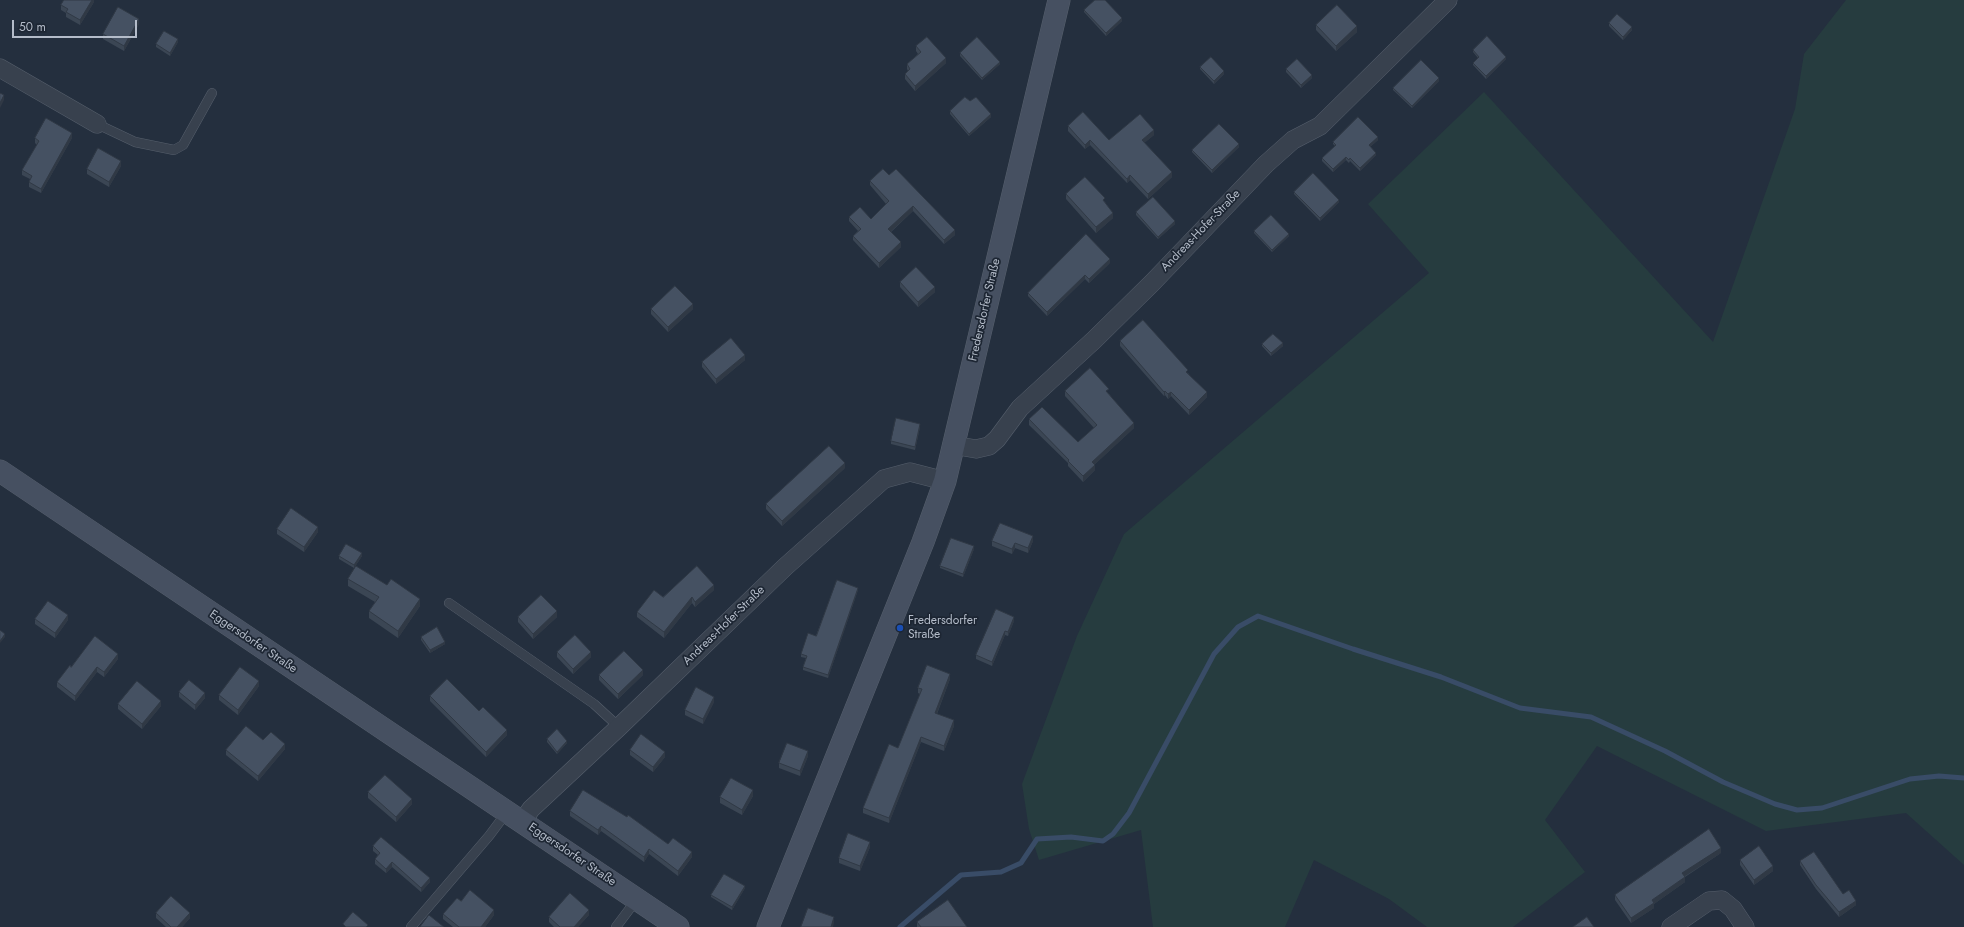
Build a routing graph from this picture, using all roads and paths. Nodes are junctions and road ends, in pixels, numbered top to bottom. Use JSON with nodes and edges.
{"nodes":[{"id":1,"x":1059,"y":0,"type":"edge"},
{"id":2,"x":1448,"y":0,"type":"edge"},
{"id":3,"x":0,"y":68,"type":"edge"},
{"id":4,"x":212,"y":93,"type":"dead end"},
{"id":5,"x":97,"y":124,"type":"joint"},
{"id":6,"x":953,"y":445,"type":"junction"},
{"id":7,"x":0,"y":471,"type":"edge"},
{"id":8,"x":945,"y":481,"type":"junction"},
{"id":9,"x":449,"y":603,"type":"dead end"},
{"id":10,"x":619,"y":727,"type":"junction"},
{"id":11,"x":514,"y":817,"type":"junction"},
{"id":12,"x":637,"y":899,"type":"junction"},
{"id":13,"x":411,"y":927,"type":"edge"},
{"id":14,"x":616,"y":927,"type":"edge"},
{"id":15,"x":678,"y":927,"type":"edge"},
{"id":16,"x":768,"y":927,"type":"edge"},
{"id":17,"x":1671,"y":927,"type":"edge"},
{"id":18,"x":1745,"y":927,"type":"edge"}],
"edges":[{"from":1,"to":6,"type":"street","name":"Fredersdorfer Straße"},
{"from":2,"to":6,"type":"street","name":"Andreas-Hofer-Straße"},
{"from":3,"to":5,"type":"street"},
{"from":4,"to":5,"type":"lane"},
{"from":6,"to":8,"type":"street","name":"Fredersdorfer Straße"},
{"from":7,"to":11,"type":"street","name":"Eggersdorfer Straße"},
{"from":8,"to":10,"type":"street","name":"Andreas-Hofer-Straße"},
{"from":8,"to":16,"type":"street","name":"Fredersdorfer Straße"},
{"from":9,"to":10,"type":"lane"},
{"from":10,"to":11,"type":"street","name":"Andreas-Hofer-Straße"},
{"from":11,"to":12,"type":"street","name":"Eggersdorfer Straße"},
{"from":11,"to":13,"type":"lane"},
{"from":12,"to":14,"type":"lane"},
{"from":12,"to":15,"type":"street","name":"Eggersdorfer Straße"},
{"from":17,"to":18,"type":"street"}]}
